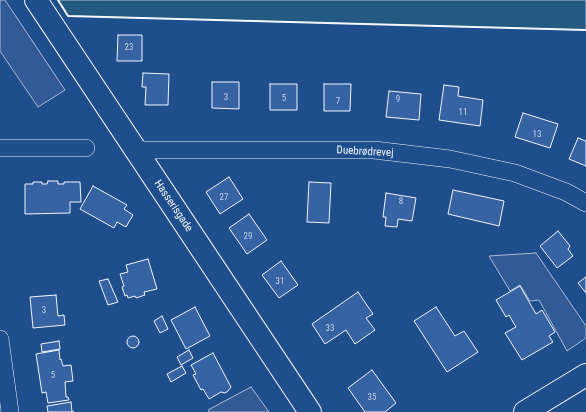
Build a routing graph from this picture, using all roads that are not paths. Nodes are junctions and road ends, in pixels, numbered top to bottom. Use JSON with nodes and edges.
{"nodes":[{"id":1,"x":36,"y":0,"type":"edge"},
{"id":2,"x":0,"y":148,"type":"edge"},
{"id":3,"x":86,"y":148,"type":"dead end"},
{"id":4,"x":136,"y":150,"type":"junction"},
{"id":5,"x":586,"y":203,"type":"edge"},
{"id":6,"x":0,"y":339,"type":"edge"},
{"id":7,"x":586,"y":375,"type":"edge"},
{"id":8,"x":10,"y":412,"type":"edge"},
{"id":9,"x":310,"y":412,"type":"edge"},
{"id":10,"x":525,"y":412,"type":"edge"}],
"edges":[{"from":1,"to":4,"type":"street","name":"Hasserisgade"},
{"from":2,"to":3,"type":"street"},
{"from":4,"to":5,"type":"street","name":"Duebrødrevej"},
{"from":4,"to":9,"type":"street","name":"Hasserisgade"},
{"from":6,"to":8,"type":"street"},
{"from":7,"to":10,"type":"street"}]}
